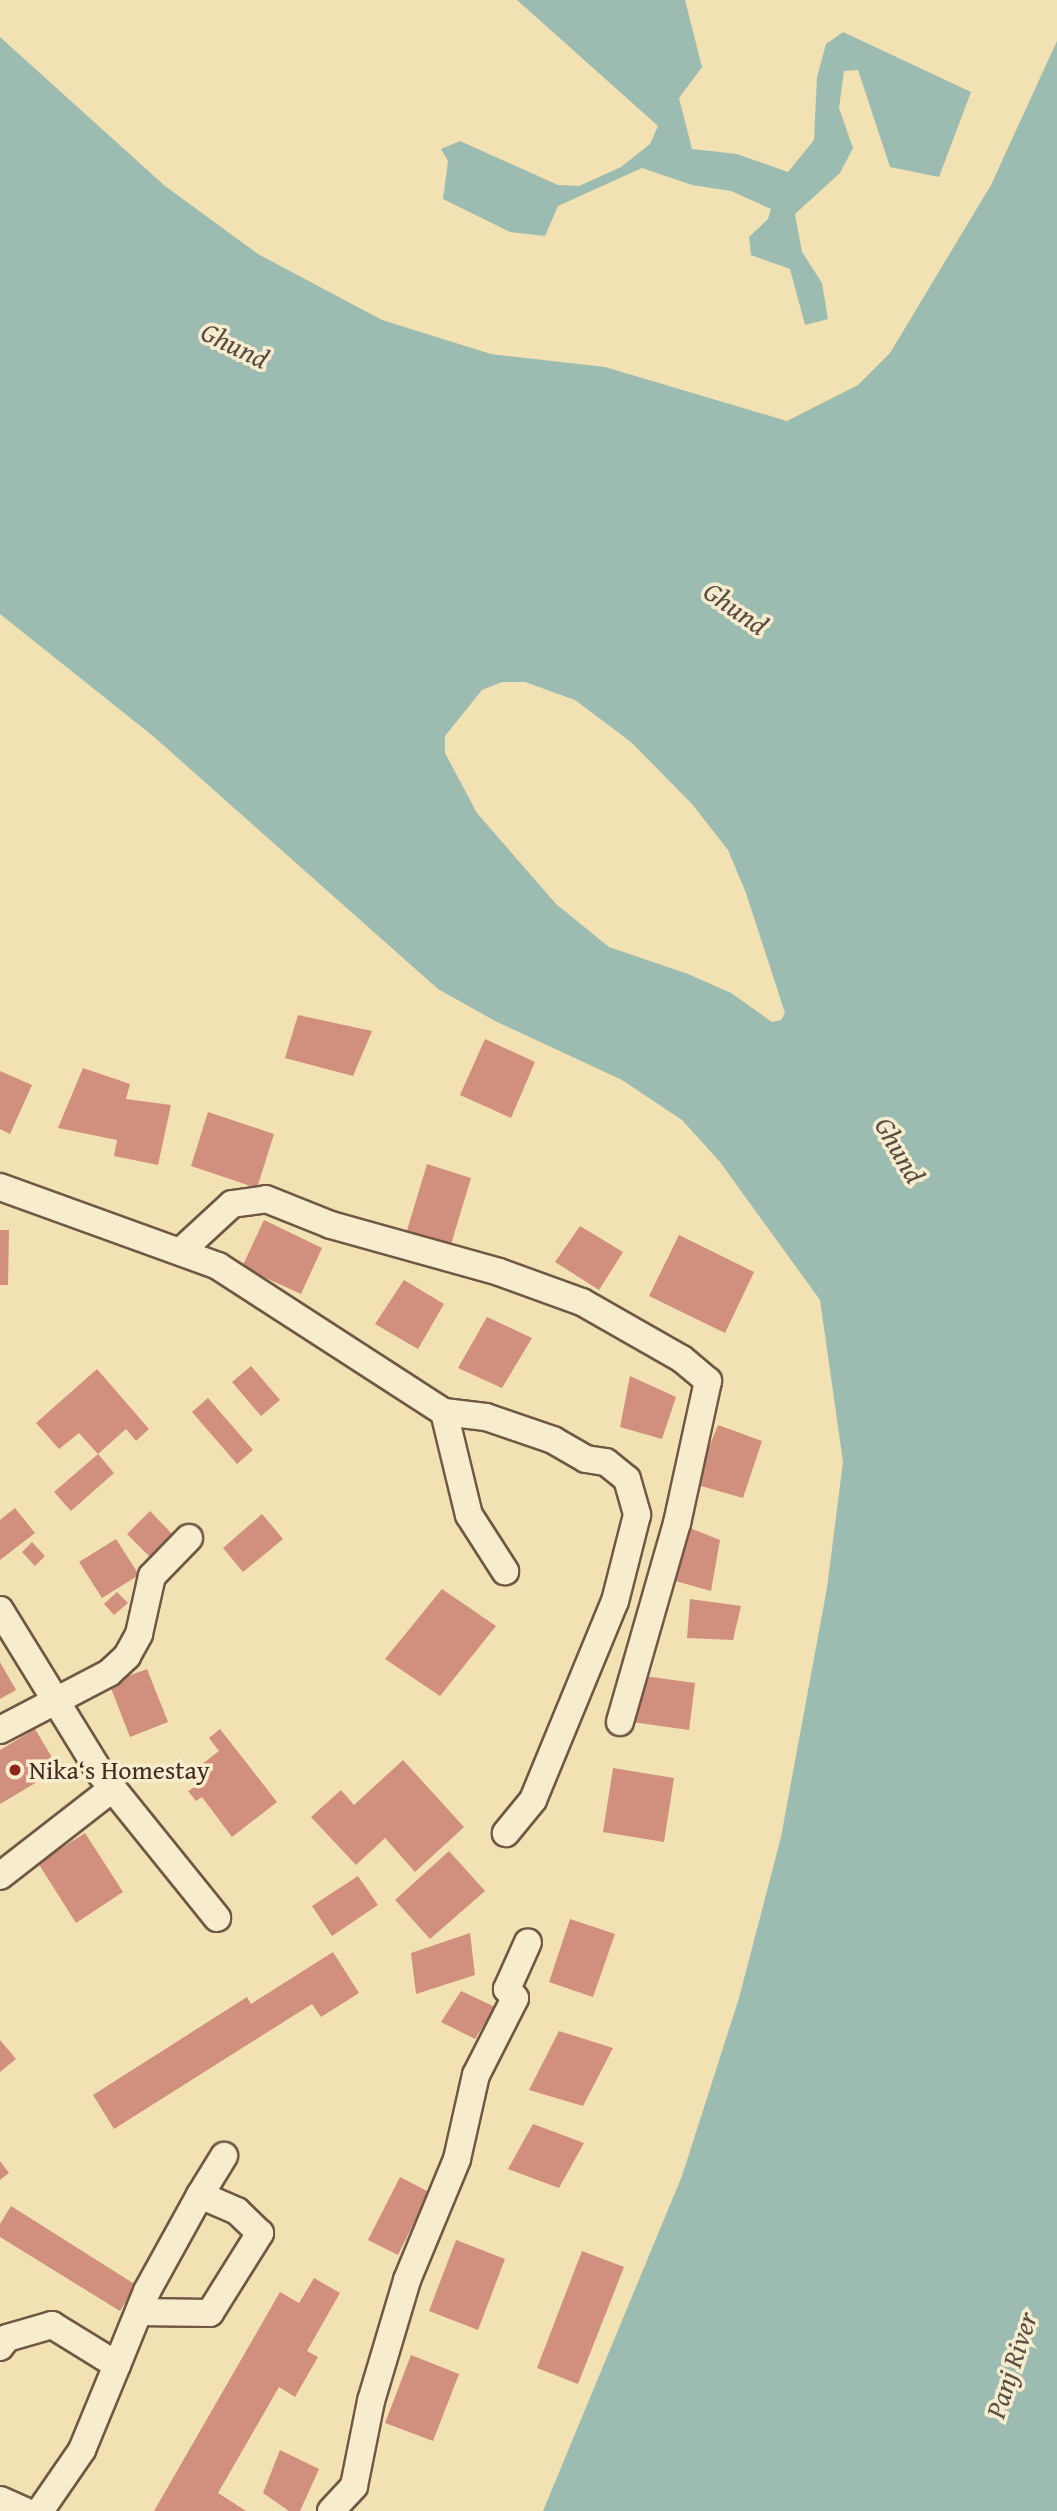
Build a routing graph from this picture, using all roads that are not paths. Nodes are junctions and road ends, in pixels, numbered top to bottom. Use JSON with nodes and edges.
{"nodes":[{"id":1,"x":0,"y":1187,"type":"edge"},
{"id":2,"x":181,"y":1251,"type":"junction"},
{"id":3,"x":444,"y":1412,"type":"junction"},
{"id":4,"x":189,"y":1538,"type":"dead end"},
{"id":5,"x":505,"y":1571,"type":"dead end"},
{"id":6,"x":0,"y":1610,"type":"edge"},
{"id":7,"x":57,"y":1702,"type":"junction"},
{"id":8,"x":620,"y":1721,"type":"dead end"},
{"id":9,"x":0,"y":1730,"type":"edge"},
{"id":10,"x":113,"y":1788,"type":"junction"},
{"id":11,"x":506,"y":1833,"type":"dead end"},
{"id":12,"x":0,"y":1876,"type":"edge"},
{"id":13,"x":217,"y":1918,"type":"dead end"},
{"id":14,"x":528,"y":1942,"type":"dead end"},
{"id":15,"x":224,"y":2156,"type":"dead end"},
{"id":16,"x":200,"y":2196,"type":"junction"},
{"id":17,"x":139,"y":2312,"type":"junction"},
{"id":18,"x":0,"y":2347,"type":"edge"},
{"id":19,"x":117,"y":2365,"type":"junction"},
{"id":20,"x":0,"y":2500,"type":"edge"},
{"id":21,"x":25,"y":2511,"type":"edge"},
{"id":22,"x":40,"y":2511,"type":"edge"},
{"id":23,"x":331,"y":2511,"type":"edge"}],
"edges":[{"from":1,"to":2,"type":"street"},
{"from":2,"to":3,"type":"street"},
{"from":2,"to":8,"type":"street"},
{"from":3,"to":5,"type":"street"},
{"from":3,"to":11,"type":"street"},
{"from":4,"to":7,"type":"street"},
{"from":6,"to":7,"type":"street"},
{"from":7,"to":9,"type":"street"},
{"from":7,"to":10,"type":"street"},
{"from":10,"to":12,"type":"street"},
{"from":10,"to":13,"type":"street"},
{"from":14,"to":23,"type":"street"},
{"from":15,"to":16,"type":"street"},
{"from":16,"to":17,"type":"street"},
{"from":16,"to":17,"type":"street"},
{"from":17,"to":19,"type":"street"},
{"from":18,"to":19,"type":"street"},
{"from":19,"to":22,"type":"street"},
{"from":20,"to":21,"type":"street"}]}
